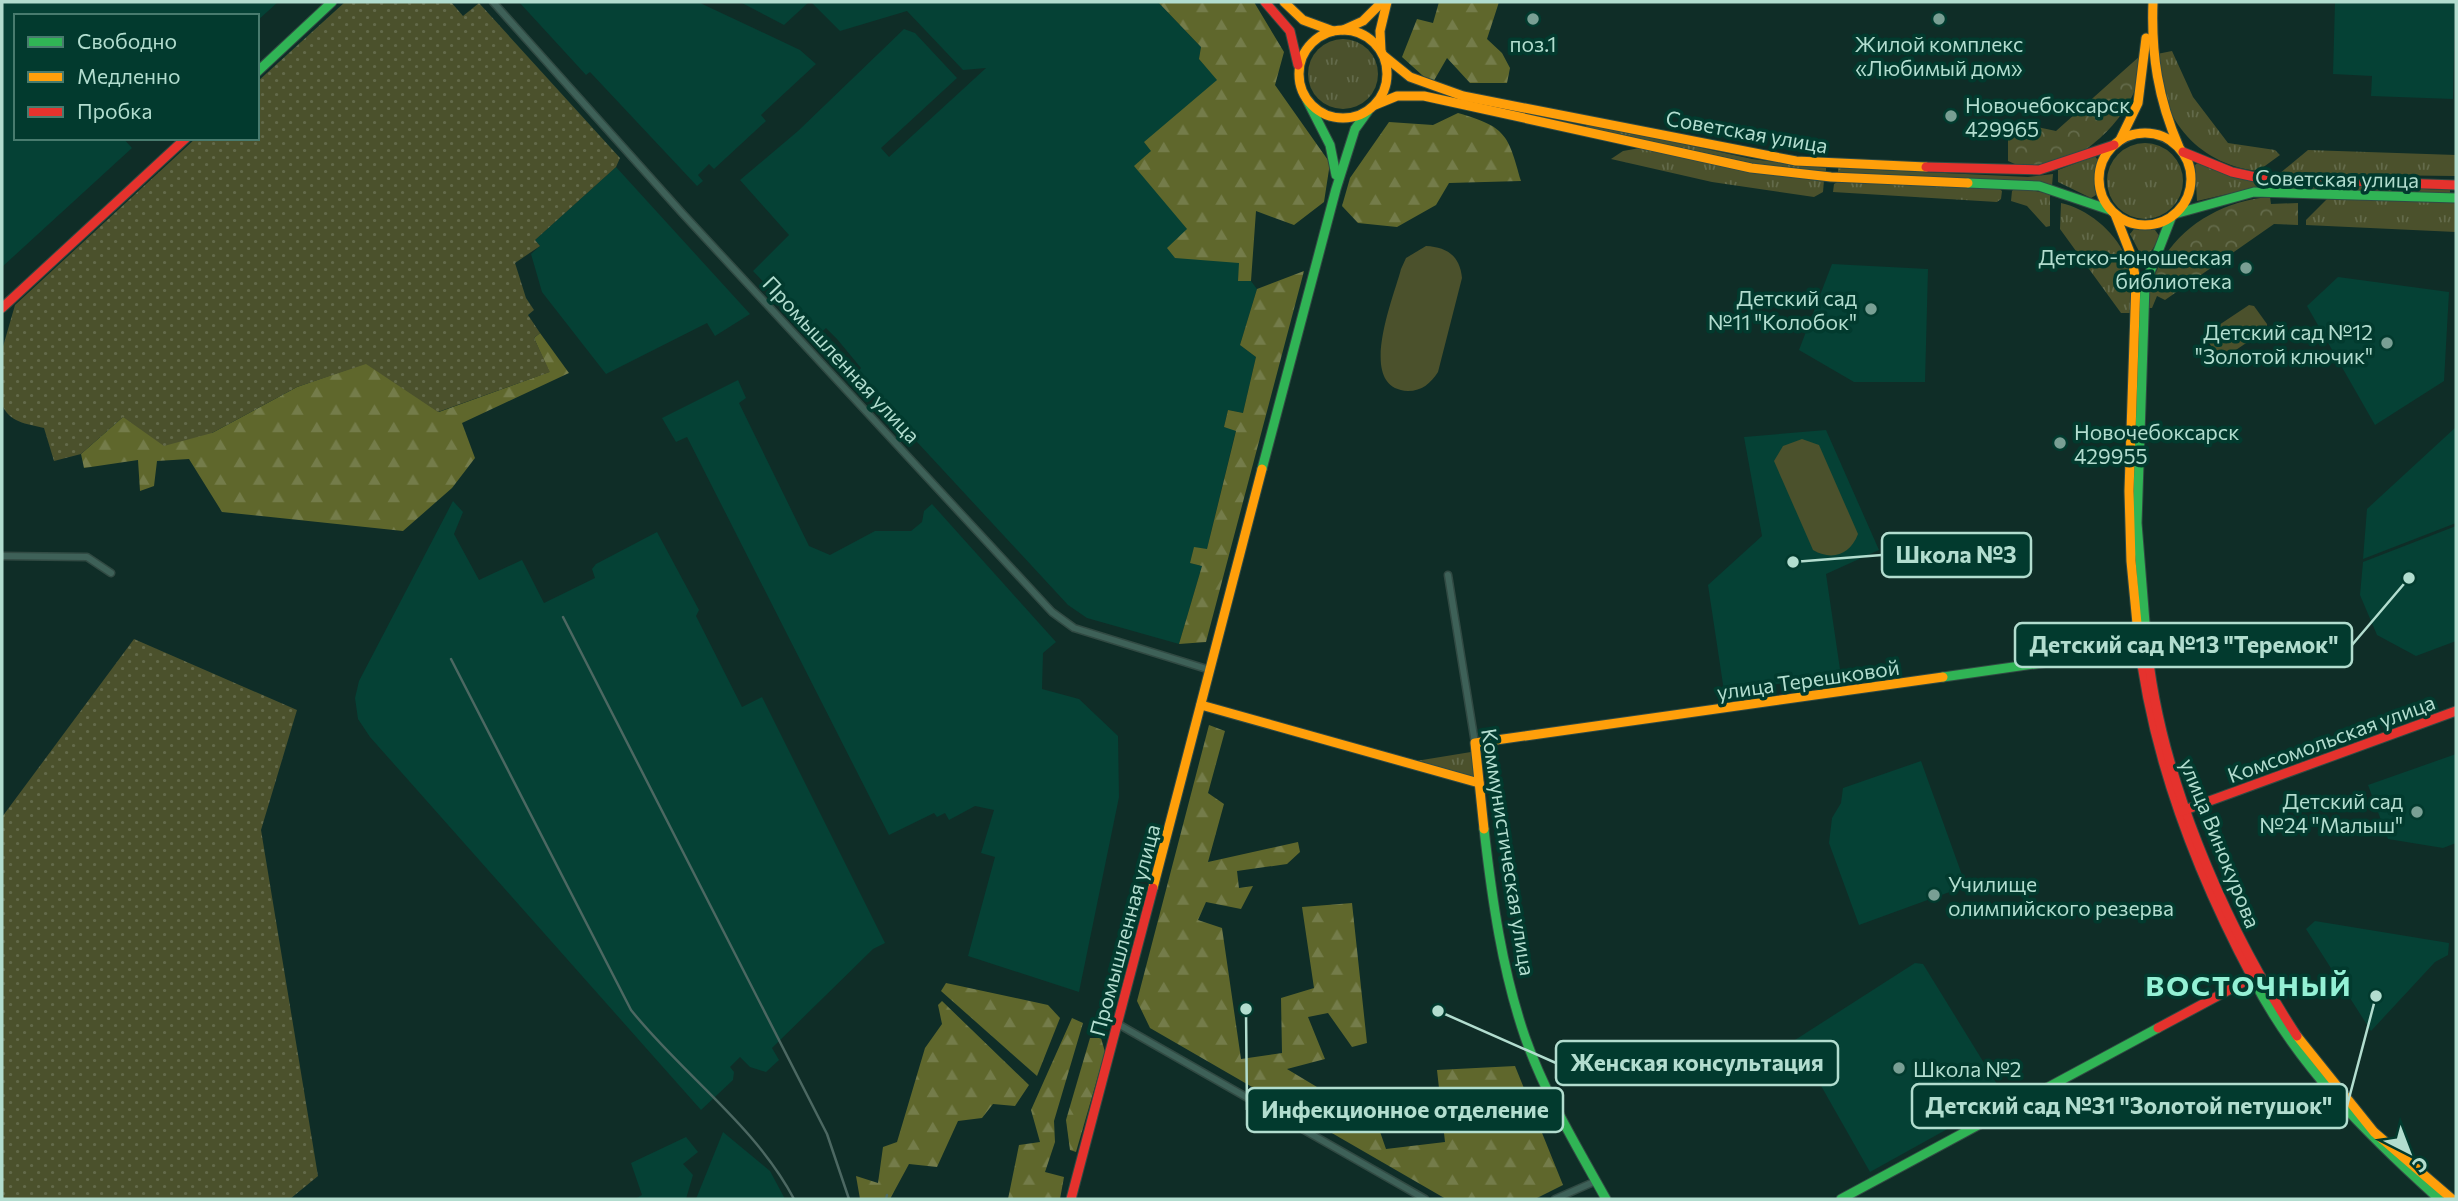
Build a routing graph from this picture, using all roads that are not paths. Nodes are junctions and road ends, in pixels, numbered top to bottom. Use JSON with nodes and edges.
{"nodes":[{"id":1,"x":332,"y":2,"type":"edge"},
{"id":2,"x":493,"y":2,"type":"edge"},
{"id":3,"x":1265,"y":2,"type":"edge"},
{"id":4,"x":1284,"y":2,"type":"edge"},
{"id":5,"x":1384,"y":2,"type":"edge"},
{"id":6,"x":2147,"y":2,"type":"edge"},
{"id":7,"x":2153,"y":2,"type":"edge"},
{"id":8,"x":1338,"y":31,"type":"junction"},
{"id":9,"x":1382,"y":54,"type":"junction"},
{"id":10,"x":1299,"y":69,"type":"junction"},
{"id":11,"x":259,"y":70,"type":"edge"},
{"id":12,"x":1307,"y":100,"type":"junction"},
{"id":13,"x":1462,"y":100,"type":"junction"},
{"id":14,"x":1371,"y":108,"type":"junction"},
{"id":15,"x":1495,"y":108,"type":"junction"},
{"id":16,"x":184,"y":140,"type":"edge"},
{"id":17,"x":2118,"y":143,"type":"junction"},
{"id":18,"x":2181,"y":149,"type":"junction"},
{"id":19,"x":2456,"y":185,"type":"edge"},
{"id":20,"x":1336,"y":189,"type":"junction"},
{"id":21,"x":2456,"y":198,"type":"edge"},
{"id":22,"x":2112,"y":212,"type":"junction"},
{"id":23,"x":2174,"y":216,"type":"junction"},
{"id":24,"x":2,"y":308,"type":"edge"},
{"id":25,"x":2,"y":556,"type":"edge"},
{"id":26,"x":111,"y":573,"type":"dead end"},
{"id":27,"x":1448,"y":575,"type":"dead end"},
{"id":28,"x":2139,"y":615,"type":"junction"},
{"id":29,"x":2143,"y":649,"type":"junction"},
{"id":30,"x":1210,"y":670,"type":"junction"},
{"id":31,"x":1202,"y":705,"type":"junction"},
{"id":32,"x":2456,"y":710,"type":"edge"},
{"id":33,"x":1475,"y":743,"type":"junction"},
{"id":34,"x":1479,"y":783,"type":"junction"},
{"id":35,"x":2182,"y":811,"type":"junction"},
{"id":36,"x":2255,"y":976,"type":"junction"},
{"id":37,"x":1118,"y":1024,"type":"junction"},
{"id":38,"x":2400,"y":1162,"type":"junction"},
{"id":39,"x":1596,"y":1181,"type":"junction"},
{"id":40,"x":1071,"y":1199,"type":"edge"},
{"id":41,"x":1425,"y":1199,"type":"edge"},
{"id":42,"x":1555,"y":1199,"type":"edge"},
{"id":43,"x":1606,"y":1199,"type":"edge"},
{"id":44,"x":1841,"y":1199,"type":"edge"},
{"id":45,"x":2439,"y":1199,"type":"edge"},
{"id":46,"x":2452,"y":1199,"type":"edge"}],
"edges":[{"from":1,"to":11,"type":"main road"},
{"from":2,"to":30,"type":"street","name":"Промышленная улица"},
{"from":3,"to":10,"type":"main road"},
{"from":4,"to":8,"type":"main road"},
{"from":5,"to":8,"type":"main road"},
{"from":5,"to":9,"type":"main road"},
{"from":6,"to":17,"type":"main road"},
{"from":7,"to":18,"type":"main road"},
{"from":8,"to":9,"type":"main road"},
{"from":8,"to":10,"type":"main road"},
{"from":9,"to":13,"type":"main road","name":"Советская улица"},
{"from":9,"to":14,"type":"main road"},
{"from":10,"to":12,"type":"main road"},
{"from":12,"to":14,"type":"main road"},
{"from":12,"to":20,"type":"main road","name":"Промышленная улица"},
{"from":13,"to":14,"type":"main road","name":"Советская улица"},
{"from":13,"to":15,"type":"main road","name":"Советская улица"},
{"from":14,"to":20,"type":"main road","name":"Промышленная улица"},
{"from":15,"to":17,"type":"main road","name":"Советская улица"},
{"from":15,"to":22,"type":"main road","name":"Советская улица"},
{"from":16,"to":24,"type":"main road"},
{"from":17,"to":18,"type":"main road"},
{"from":17,"to":22,"type":"main road"},
{"from":18,"to":19,"type":"main road","name":"Советская улица"},
{"from":18,"to":23,"type":"main road"},
{"from":20,"to":30,"type":"main road","name":"Промышленная улица"},
{"from":21,"to":23,"type":"main road","name":"Советская улица"},
{"from":22,"to":23,"type":"main road"},
{"from":22,"to":28,"type":"main road","name":"улица Винокурова"},
{"from":23,"to":28,"type":"main road","name":"улица Винокурова"},
{"from":25,"to":26,"type":"street"},
{"from":27,"to":33,"type":"street","name":"Коммунистическая улица"},
{"from":28,"to":29,"type":"main road","name":"улица Винокурова"},
{"from":29,"to":33,"type":"main road","name":"улица Терешковой"},
{"from":29,"to":35,"type":"main road","name":"улица Винокурова"},
{"from":30,"to":31,"type":"main road","name":"Промышленная улица"},
{"from":31,"to":34,"type":"main road"},
{"from":31,"to":37,"type":"main road","name":"Промышленная улица"},
{"from":32,"to":35,"type":"main road","name":"Комсомольская улица"},
{"from":33,"to":34,"type":"main road","name":"Коммунистическая улица"},
{"from":34,"to":39,"type":"main road","name":"Коммунистическая улица"},
{"from":35,"to":36,"type":"main road","name":"улица Винокурова"},
{"from":36,"to":38,"type":"main road","name":"улица Винокурова"},
{"from":36,"to":44,"type":"main road"},
{"from":37,"to":40,"type":"main road","name":"Промышленная улица"},
{"from":37,"to":41,"type":"street"},
{"from":38,"to":45,"type":"main road","name":"улица Винокурова"},
{"from":38,"to":46,"type":"main road","name":"улица Винокурова"},
{"from":39,"to":42,"type":"street"},
{"from":39,"to":43,"type":"main road","name":"Коммунистическая улица"}]}
